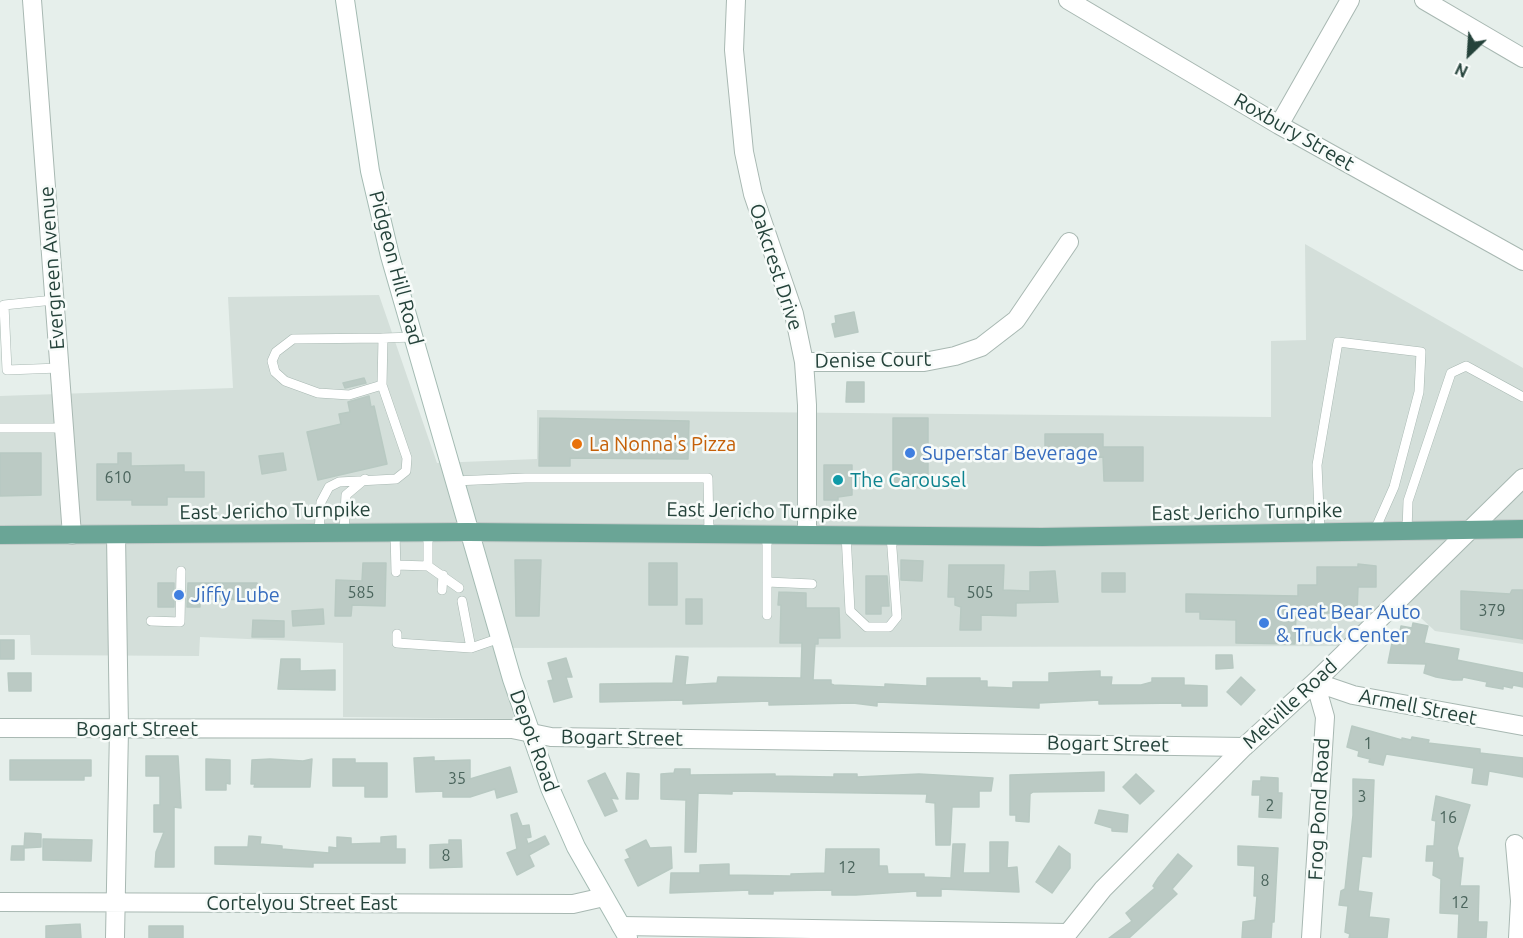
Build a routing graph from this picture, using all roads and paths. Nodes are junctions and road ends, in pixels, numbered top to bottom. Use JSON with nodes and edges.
{"nodes":[{"id":1,"x":32,"y":0,"type":"edge"},
{"id":2,"x":345,"y":0,"type":"edge"},
{"id":3,"x":736,"y":0,"type":"edge"},
{"id":4,"x":1068,"y":0,"type":"edge"},
{"id":5,"x":1350,"y":0,"type":"edge"},
{"id":6,"x":1424,"y":0,"type":"edge"},
{"id":7,"x":1523,"y":58,"type":"edge"},
{"id":8,"x":1279,"y":124,"type":"junction"},
{"id":9,"x":1069,"y":242,"type":"dead end"},
{"id":10,"x":1523,"y":261,"type":"edge"},
{"id":11,"x":54,"y":300,"type":"junction"},
{"id":12,"x":415,"y":337,"type":"junction"},
{"id":13,"x":383,"y":338,"type":"junction"},
{"id":14,"x":804,"y":362,"type":"junction"},
{"id":15,"x":59,"y":368,"type":"junction"},
{"id":16,"x":382,"y":385,"type":"junction"},
{"id":17,"x":1523,"y":397,"type":"edge"},
{"id":18,"x":0,"y":428,"type":"edge"},
{"id":19,"x":64,"y":428,"type":"junction"},
{"id":20,"x":1523,"y":478,"type":"edge"},
{"id":21,"x":365,"y":479,"type":"junction"},
{"id":22,"x":454,"y":481,"type":"junction"},
{"id":23,"x":1523,"y":529,"type":"edge"},
{"id":24,"x":1470,"y":530,"type":"junction"},
{"id":25,"x":1407,"y":531,"type":"junction"},
{"id":26,"x":319,"y":532,"type":"junction"},
{"id":27,"x":344,"y":532,"type":"junction"},
{"id":28,"x":395,"y":532,"type":"junction"},
{"id":29,"x":428,"y":532,"type":"junction"},
{"id":30,"x":468,"y":532,"type":"junction"},
{"id":31,"x":1320,"y":532,"type":"junction"},
{"id":32,"x":1374,"y":532,"type":"junction"},
{"id":33,"x":709,"y":533,"type":"junction"},
{"id":34,"x":767,"y":534,"type":"junction"},
{"id":35,"x":807,"y":534,"type":"junction"},
{"id":36,"x":846,"y":534,"type":"junction"},
{"id":37,"x":0,"y":535,"type":"edge"},
{"id":38,"x":72,"y":535,"type":"junction"},
{"id":39,"x":116,"y":535,"type":"junction"},
{"id":40,"x":891,"y":535,"type":"junction"},
{"id":41,"x":428,"y":566,"type":"junction"},
{"id":42,"x":181,"y":572,"type":"dead end"},
{"id":43,"x":443,"y":575,"type":"junction"},
{"id":44,"x":767,"y":582,"type":"junction"},
{"id":45,"x":812,"y":584,"type":"dead end"},
{"id":46,"x":459,"y":588,"type":"dead end"},
{"id":47,"x":442,"y":590,"type":"dead end"},
{"id":48,"x":462,"y":601,"type":"dead end"},
{"id":49,"x":767,"y":615,"type":"dead end"},
{"id":50,"x":151,"y":621,"type":"dead end"},
{"id":51,"x":397,"y":634,"type":"dead end"},
{"id":52,"x":441,"y":634,"type":"dead end"},
{"id":53,"x":500,"y":638,"type":"junction"},
{"id":54,"x":440,"y":646,"type":"junction"},
{"id":55,"x":471,"y":648,"type":"junction"},
{"id":56,"x":1315,"y":682,"type":"junction"},
{"id":57,"x":1523,"y":726,"type":"edge"},
{"id":58,"x":0,"y":728,"type":"edge"},
{"id":59,"x":118,"y":729,"type":"junction"},
{"id":60,"x":531,"y":733,"type":"junction"},
{"id":61,"x":1244,"y":747,"type":"junction"},
{"id":62,"x":1515,"y":844,"type":"dead end"},
{"id":63,"x":604,"y":897,"type":"junction"},
{"id":64,"x":0,"y":902,"type":"edge"},
{"id":65,"x":114,"y":902,"type":"junction"},
{"id":66,"x":625,"y":932,"type":"edge"},
{"id":67,"x":1066,"y":936,"type":"edge"},
{"id":68,"x":115,"y":938,"type":"edge"},
{"id":69,"x":1311,"y":938,"type":"edge"},
{"id":70,"x":1518,"y":938,"type":"edge"}],
"edges":[{"from":1,"to":11,"type":"street","name":"Evergreen Avenue"},
{"from":2,"to":12,"type":"street","name":"Pidgeon Hill Road"},
{"from":3,"to":14,"type":"street","name":"Oakcrest Drive"},
{"from":4,"to":8,"type":"street","name":"Roxbury Street"},
{"from":5,"to":8,"type":"street"},
{"from":6,"to":7,"type":"street"},
{"from":8,"to":10,"type":"street","name":"Roxbury Street"},
{"from":9,"to":14,"type":"street","name":"Denise Court"},
{"from":11,"to":15,"type":"street","name":"Evergreen Avenue"},
{"from":11,"to":15,"type":"lane"},
{"from":12,"to":13,"type":"lane"},
{"from":12,"to":22,"type":"street","name":"Pidgeon Hill Road"},
{"from":13,"to":16,"type":"lane"},
{"from":13,"to":16,"type":"lane"},
{"from":14,"to":35,"type":"street","name":"Oakcrest Drive"},
{"from":15,"to":19,"type":"street","name":"Evergreen Avenue"},
{"from":16,"to":21,"type":"lane"},
{"from":17,"to":25,"type":"lane"},
{"from":18,"to":19,"type":"lane"},
{"from":19,"to":38,"type":"street","name":"Evergreen Avenue"},
{"from":20,"to":24,"type":"street","name":"Melville Road"},
{"from":21,"to":26,"type":"lane"},
{"from":21,"to":27,"type":"lane"},
{"from":22,"to":30,"type":"street","name":"Pidgeon Hill Road"},
{"from":22,"to":33,"type":"lane"},
{"from":23,"to":24,"type":"main road","name":"East Jericho Turnpike"},
{"from":24,"to":25,"type":"main road","name":"East Jericho Turnpike"},
{"from":24,"to":56,"type":"street","name":"Melville Road"},
{"from":25,"to":32,"type":"main road","name":"East Jericho Turnpike"},
{"from":26,"to":27,"type":"main road","name":"East Jericho Turnpike"},
{"from":26,"to":39,"type":"main road","name":"East Jericho Turnpike"},
{"from":27,"to":28,"type":"main road","name":"East Jericho Turnpike"},
{"from":28,"to":29,"type":"main road","name":"East Jericho Turnpike"},
{"from":28,"to":41,"type":"lane"},
{"from":29,"to":30,"type":"main road","name":"East Jericho Turnpike"},
{"from":29,"to":41,"type":"lane"},
{"from":30,"to":33,"type":"main road","name":"East Jericho Turnpike"},
{"from":30,"to":53,"type":"street","name":"Depot Road"},
{"from":31,"to":32,"type":"main road","name":"East Jericho Turnpike"},
{"from":31,"to":32,"type":"lane"},
{"from":31,"to":40,"type":"main road","name":"East Jericho Turnpike"},
{"from":33,"to":34,"type":"main road","name":"East Jericho Turnpike"},
{"from":34,"to":35,"type":"main road","name":"East Jericho Turnpike"},
{"from":34,"to":44,"type":"lane"},
{"from":35,"to":36,"type":"main road","name":"East Jericho Turnpike"},
{"from":36,"to":40,"type":"main road","name":"East Jericho Turnpike"},
{"from":36,"to":40,"type":"lane"},
{"from":37,"to":38,"type":"main road","name":"East Jericho Turnpike"},
{"from":38,"to":39,"type":"main road","name":"East Jericho Turnpike"},
{"from":39,"to":59,"type":"street"},
{"from":41,"to":43,"type":"lane"},
{"from":42,"to":50,"type":"lane"},
{"from":43,"to":46,"type":"lane"},
{"from":43,"to":47,"type":"lane"},
{"from":44,"to":45,"type":"lane"},
{"from":44,"to":49,"type":"lane"},
{"from":48,"to":55,"type":"lane"},
{"from":51,"to":54,"type":"lane"},
{"from":52,"to":54,"type":"lane"},
{"from":53,"to":55,"type":"lane"},
{"from":53,"to":60,"type":"street","name":"Depot Road"},
{"from":54,"to":55,"type":"lane"},
{"from":56,"to":57,"type":"street","name":"Armell Street"},
{"from":56,"to":61,"type":"street","name":"Melville Road"},
{"from":56,"to":69,"type":"street","name":"Frog Pond Road"},
{"from":58,"to":59,"type":"street","name":"Bogart Street"},
{"from":59,"to":60,"type":"street","name":"Bogart Street"},
{"from":59,"to":65,"type":"street"},
{"from":60,"to":61,"type":"street","name":"Bogart Street"},
{"from":60,"to":63,"type":"street","name":"Depot Road"},
{"from":61,"to":67,"type":"street","name":"Melville Road"},
{"from":62,"to":70,"type":"street"},
{"from":63,"to":65,"type":"street","name":"Cortelyou Street East"},
{"from":63,"to":66,"type":"street","name":"Depot Road"},
{"from":64,"to":65,"type":"street","name":"Cortelyou Street East"},
{"from":65,"to":68,"type":"street"},
{"from":66,"to":67,"type":"street"}]}
